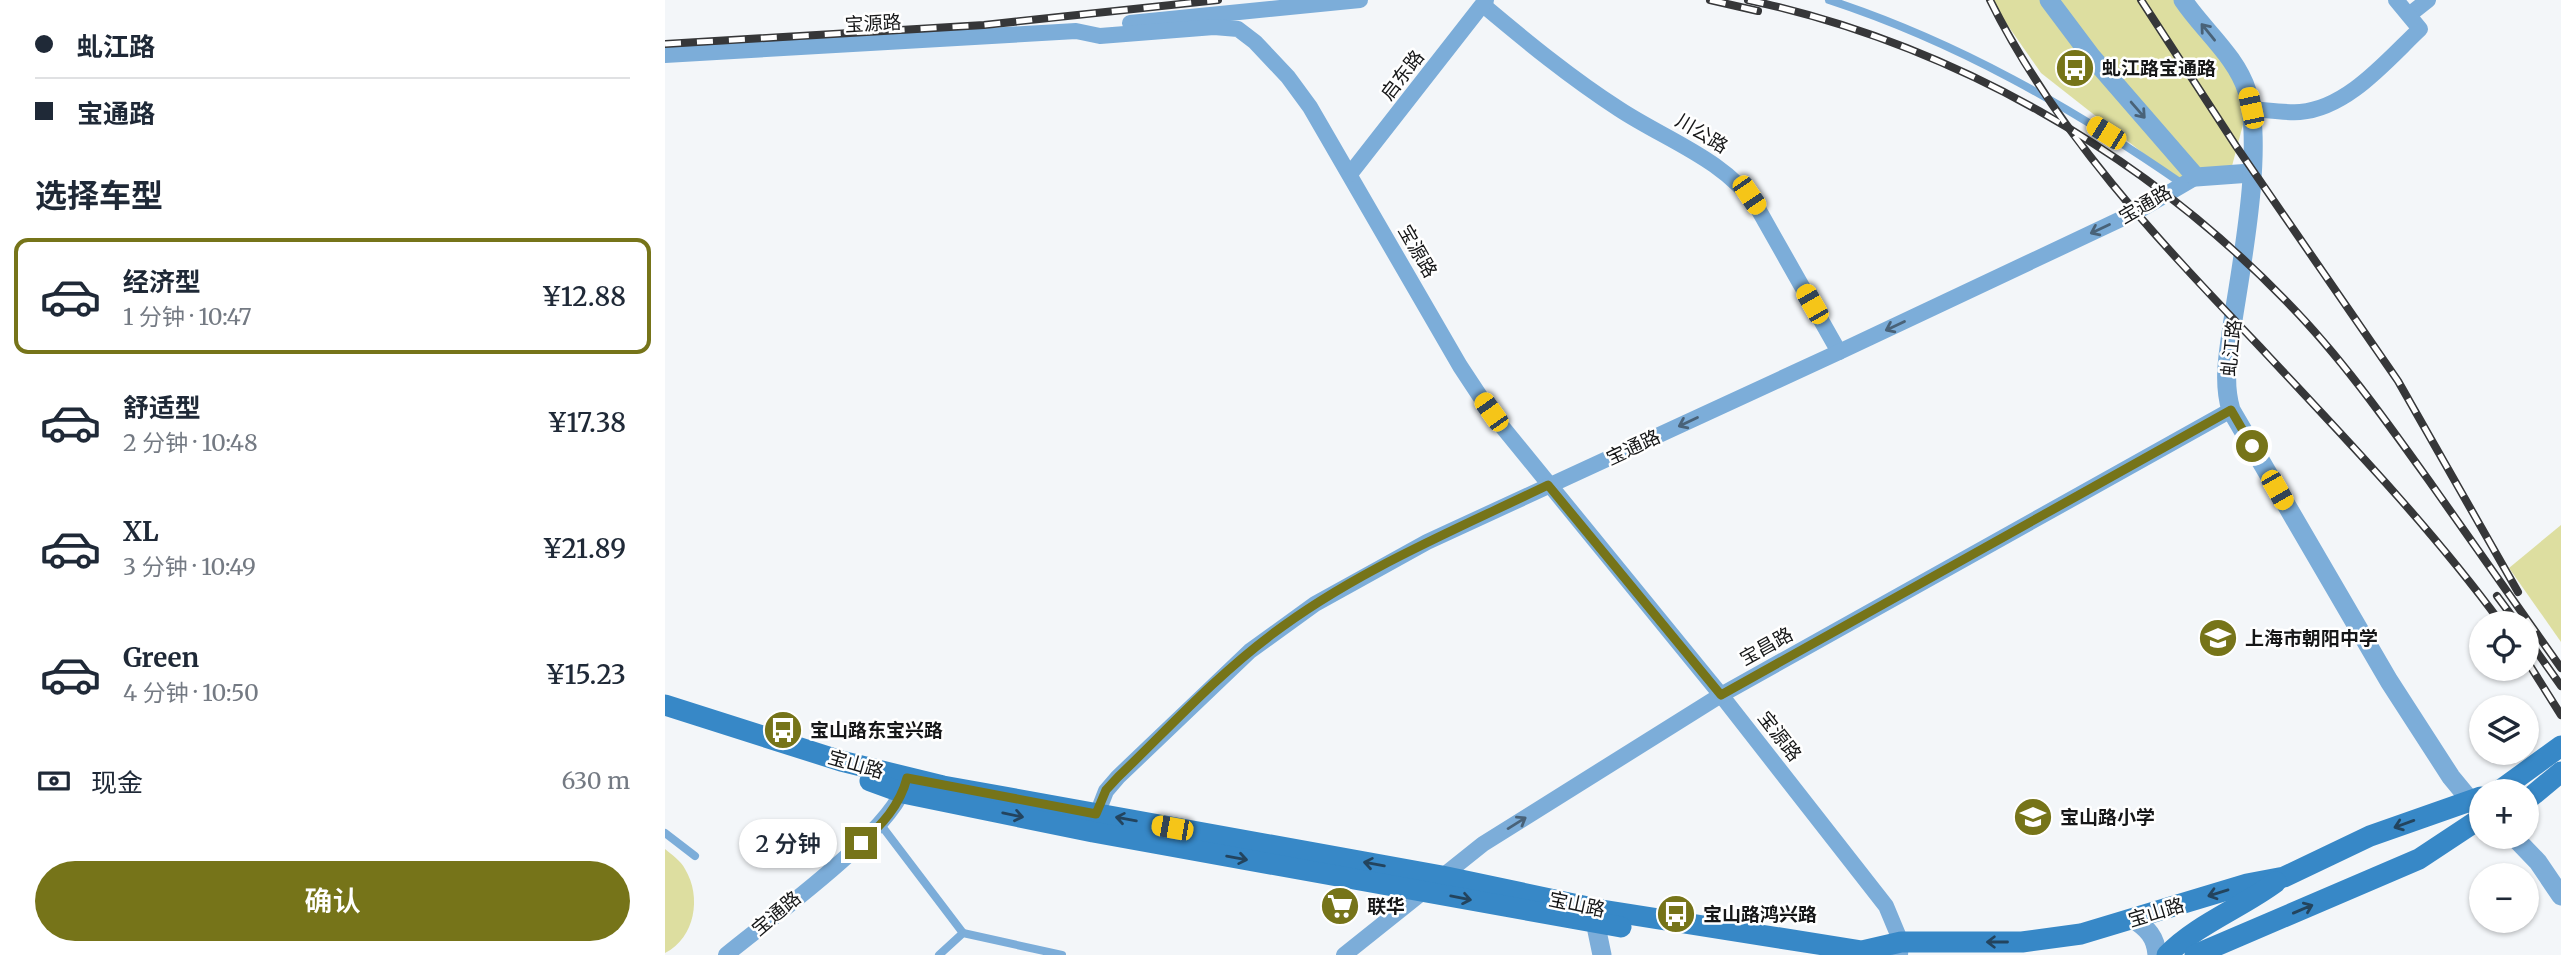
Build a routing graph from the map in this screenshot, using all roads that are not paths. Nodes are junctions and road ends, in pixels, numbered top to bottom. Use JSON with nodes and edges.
{"nodes":[{"id":1,"x":1360,"y":0,"type":"edge"},
{"id":2,"x":1829,"y":0,"type":"edge"},
{"id":3,"x":2049,"y":0,"type":"edge"},
{"id":4,"x":2183,"y":0,"type":"edge"},
{"id":5,"x":2396,"y":0,"type":"edge"},
{"id":6,"x":2428,"y":0,"type":"edge"},
{"id":7,"x":1485,"y":2,"type":"edge"},
{"id":8,"x":2409,"y":15,"type":"junction"},
{"id":9,"x":1076,"y":31,"type":"junction"},
{"id":10,"x":665,"y":55,"type":"edge"},
{"id":11,"x":2251,"y":108,"type":"junction"},
{"id":12,"x":2251,"y":173,"type":"junction"},
{"id":13,"x":1350,"y":174,"type":"junction"},
{"id":14,"x":2188,"y":180,"type":"junction"},
{"id":15,"x":1839,"y":352,"type":"junction"},
{"id":16,"x":2231,"y":410,"type":"junction"},
{"id":17,"x":1548,"y":485,"type":"junction"},
{"id":18,"x":1721,"y":695,"type":"junction"},
{"id":19,"x":665,"y":705,"type":"edge"},
{"id":20,"x":665,"y":718,"type":"edge"},
{"id":21,"x":2561,"y":746,"type":"edge"},
{"id":22,"x":2561,"y":772,"type":"edge"},
{"id":23,"x":2516,"y":779,"type":"edge"},
{"id":24,"x":905,"y":785,"type":"junction"},
{"id":25,"x":2539,"y":790,"type":"edge"},
{"id":26,"x":2469,"y":794,"type":"edge"},
{"id":27,"x":2469,"y":809,"type":"edge"},
{"id":28,"x":2469,"y":815,"type":"edge"},
{"id":29,"x":1094,"y":823,"type":"junction"},
{"id":30,"x":881,"y":825,"type":"junction"},
{"id":31,"x":665,"y":834,"type":"edge"},
{"id":32,"x":2526,"y":849,"type":"edge"},
{"id":33,"x":695,"y":856,"type":"dead end"},
{"id":34,"x":1441,"y":876,"type":"junction"},
{"id":35,"x":2284,"y":877,"type":"junction"},
{"id":36,"x":1422,"y":890,"type":"junction"},
{"id":37,"x":2561,"y":896,"type":"edge"},
{"id":38,"x":1600,"y":917,"type":"junction"},
{"id":39,"x":2133,"y":919,"type":"junction"},
{"id":40,"x":963,"y":933,"type":"junction"},
{"id":41,"x":1900,"y":949,"type":"edge"},
{"id":42,"x":726,"y":955,"type":"edge"},
{"id":43,"x":939,"y":955,"type":"edge"},
{"id":44,"x":1062,"y":955,"type":"edge"},
{"id":45,"x":1344,"y":955,"type":"edge"},
{"id":46,"x":1602,"y":955,"type":"edge"},
{"id":47,"x":1807,"y":955,"type":"edge"},
{"id":48,"x":2157,"y":955,"type":"edge"},
{"id":49,"x":2167,"y":955,"type":"edge"},
{"id":50,"x":2195,"y":955,"type":"edge"}],
"edges":[{"from":1,"to":9,"type":"street"},
{"from":2,"to":14,"type":"lane"},
{"from":3,"to":14,"type":"street","one_way":true},
{"from":11,"to":4,"type":"street","name":"虬江路","one_way":true},
{"from":5,"to":8,"type":"street"},
{"from":6,"to":8,"type":"street"},
{"from":7,"to":13,"type":"street","name":"启东路"},
{"from":7,"to":15,"type":"street","name":"川公路"},
{"from":8,"to":11,"type":"street"},
{"from":9,"to":10,"type":"street","name":"宝源路"},
{"from":9,"to":13,"type":"street","name":"宝源路"},
{"from":11,"to":12,"type":"street","name":"虬江路"},
{"from":12,"to":14,"type":"street","name":"宝通路"},
{"from":12,"to":16,"type":"street","name":"虬江路"},
{"from":13,"to":17,"type":"street","name":"宝源路"},
{"from":14,"to":15,"type":"street","name":"宝通路","one_way":true},
{"from":15,"to":17,"type":"street","name":"宝通路","one_way":true},
{"from":16,"to":18,"type":"street","name":"宝昌路"},
{"from":16,"to":26,"type":"street","name":"虬江路"},
{"from":17,"to":18,"type":"street","name":"宝源路"},
{"from":17,"to":29,"type":"street","name":"宝通路"},
{"from":34,"to":18,"type":"street","name":"宝昌路","one_way":true},
{"from":18,"to":41,"type":"street","name":"宝源路"},
{"from":19,"to":24,"type":"main road","name":"宝山路"},
{"from":20,"to":24,"type":"main road","name":"宝山路"},
{"from":21,"to":23,"type":"main road"},
{"from":22,"to":25,"type":"main road"},
{"from":24,"to":29,"type":"main road","name":"宝山路"},
{"from":24,"to":30,"type":"street","name":"宝通路"},
{"from":27,"to":35,"type":"main road","name":"宝山路","one_way":true},
{"from":50,"to":28,"type":"main road","one_way":true},
{"from":34,"to":29,"type":"main road","name":"宝山路","one_way":true},
{"from":29,"to":36,"type":"main road","name":"宝山路","one_way":true},
{"from":30,"to":40,"type":"lane"},
{"from":30,"to":42,"type":"street","name":"宝通路"},
{"from":31,"to":33,"type":"lane"},
{"from":32,"to":37,"type":"street"},
{"from":34,"to":36,"type":"street","name":"宝昌路"},
{"from":34,"to":38,"type":"main road","name":"宝山路"},
{"from":35,"to":39,"type":"main road","name":"宝山路","one_way":true},
{"from":35,"to":49,"type":"main road"},
{"from":36,"to":38,"type":"main road","name":"宝山路","one_way":true},
{"from":36,"to":45,"type":"street","name":"宝昌路"},
{"from":38,"to":41,"type":"main road","name":"宝山路"},
{"from":38,"to":46,"type":"street"},
{"from":38,"to":47,"type":"main road","name":"宝山路"},
{"from":39,"to":41,"type":"main road","name":"宝山路","one_way":true},
{"from":39,"to":48,"type":"street"},
{"from":40,"to":43,"type":"lane"},
{"from":40,"to":44,"type":"lane"}]}
